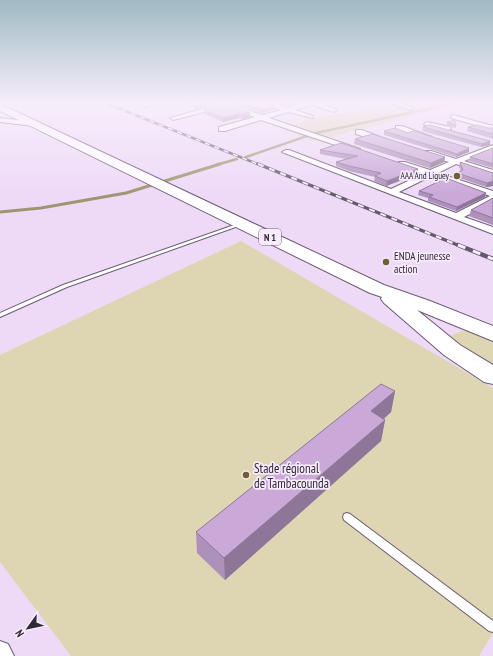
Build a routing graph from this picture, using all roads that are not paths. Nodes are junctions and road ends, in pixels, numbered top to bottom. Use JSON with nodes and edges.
{"nodes":[{"id":1,"x":52,"y":133,"type":"edge"},
{"id":2,"x":305,"y":133,"type":"edge"},
{"id":3,"x":361,"y":133,"type":"edge"},
{"id":4,"x":415,"y":133,"type":"edge"},
{"id":5,"x":436,"y":139,"type":"edge"},
{"id":6,"x":396,"y":143,"type":"edge"},
{"id":7,"x":465,"y":147,"type":"edge"},
{"id":8,"x":493,"y":147,"type":"edge"},
{"id":9,"x":418,"y":150,"type":"edge"},
{"id":10,"x":286,"y":152,"type":"dead end"},
{"id":11,"x":364,"y":152,"type":"edge"},
{"id":12,"x":480,"y":152,"type":"junction"},
{"id":13,"x":493,"y":155,"type":"edge"},
{"id":14,"x":394,"y":161,"type":"edge"},
{"id":15,"x":455,"y":162,"type":"junction"},
{"id":16,"x":493,"y":173,"type":"edge"},
{"id":17,"x":430,"y":174,"type":"junction"},
{"id":18,"x":391,"y":192,"type":"junction"},
{"id":19,"x":493,"y":194,"type":"edge"},
{"id":20,"x":493,"y":198,"type":"edge"},
{"id":21,"x":456,"y":217,"type":"junction"},
{"id":22,"x":242,"y":224,"type":"junction"},
{"id":23,"x":493,"y":231,"type":"edge"},
{"id":24,"x":377,"y":289,"type":"junction"},
{"id":25,"x":0,"y":315,"type":"edge"},
{"id":26,"x":493,"y":334,"type":"edge"},
{"id":27,"x":493,"y":376,"type":"edge"},
{"id":28,"x":347,"y":517,"type":"dead end"},
{"id":29,"x":493,"y":627,"type":"edge"},
{"id":30,"x":0,"y":652,"type":"edge"},
{"id":31,"x":3,"y":656,"type":"edge"}],
"edges":[{"from":1,"to":22,"type":"highway","number":"N 1"},
{"from":2,"to":11,"type":"street"},
{"from":3,"to":6,"type":"street"},
{"from":4,"to":5,"type":"street"},
{"from":7,"to":12,"type":"street"},
{"from":8,"to":12,"type":"street"},
{"from":9,"to":15,"type":"street"},
{"from":10,"to":18,"type":"street"},
{"from":12,"to":13,"type":"street"},
{"from":12,"to":15,"type":"street"},
{"from":14,"to":17,"type":"street"},
{"from":15,"to":16,"type":"street"},
{"from":15,"to":17,"type":"street"},
{"from":17,"to":18,"type":"street"},
{"from":17,"to":19,"type":"street"},
{"from":18,"to":21,"type":"street"},
{"from":20,"to":21,"type":"street"},
{"from":21,"to":23,"type":"street"},
{"from":22,"to":24,"type":"highway","number":"N 1"},
{"from":22,"to":25,"type":"lane"},
{"from":24,"to":26,"type":"highway","number":"N 1"},
{"from":24,"to":27,"type":"highway","number":"N 1"},
{"from":28,"to":29,"type":"lane"},
{"from":30,"to":31,"type":"street"}]}
